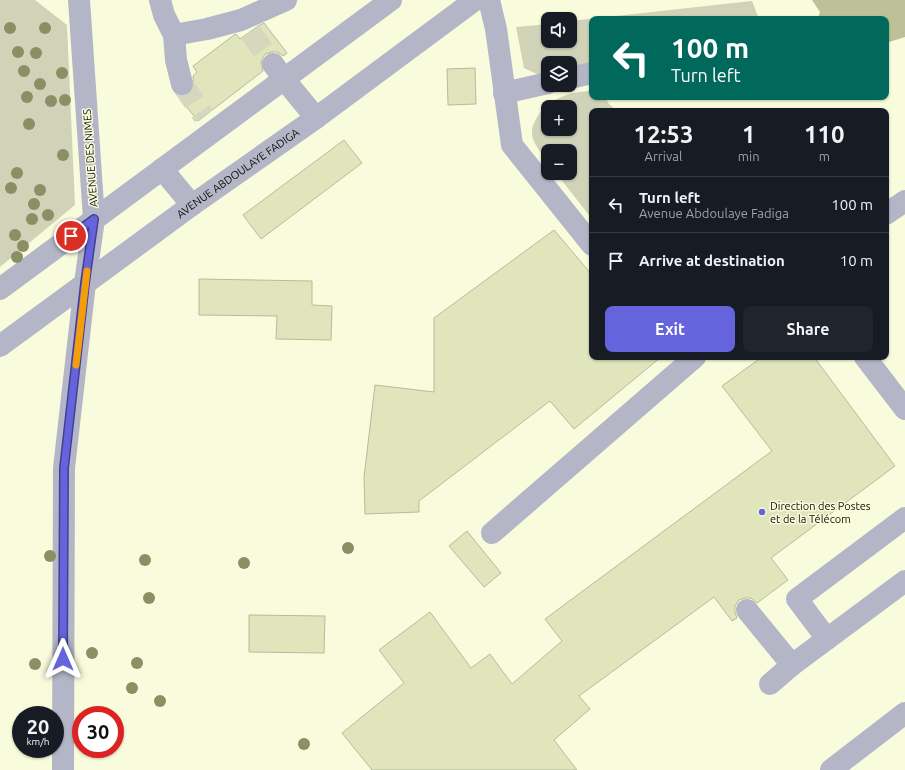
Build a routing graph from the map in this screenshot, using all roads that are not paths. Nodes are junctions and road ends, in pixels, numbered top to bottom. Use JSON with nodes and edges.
{"nodes":[{"id":1,"x":79,"y":0,"type":"edge"},
{"id":2,"x":160,"y":0,"type":"edge"},
{"id":3,"x":286,"y":0,"type":"edge"},
{"id":4,"x":391,"y":0,"type":"edge"},
{"id":5,"x":475,"y":0,"type":"edge"},
{"id":6,"x":489,"y":0,"type":"edge"},
{"id":7,"x":174,"y":35,"type":"junction"},
{"id":8,"x":278,"y":72,"type":"junction"},
{"id":9,"x":589,"y":74,"type":"edge"},
{"id":10,"x":577,"y":76,"type":"edge"},
{"id":11,"x":182,"y":84,"type":"tunnel mouth"},
{"id":12,"x":541,"y":85,"type":"edge"},
{"id":13,"x":504,"y":93,"type":"junction"},
{"id":14,"x":316,"y":118,"type":"junction"},
{"id":15,"x":162,"y":169,"type":"junction"},
{"id":16,"x":905,"y":201,"type":"edge"},
{"id":17,"x":192,"y":205,"type":"junction"},
{"id":18,"x":889,"y":212,"type":"edge"},
{"id":19,"x":94,"y":219,"type":"junction"},
{"id":20,"x":589,"y":241,"type":"edge"},
{"id":21,"x":85,"y":283,"type":"junction"},
{"id":22,"x":0,"y":289,"type":"edge"},
{"id":23,"x":0,"y":346,"type":"edge"},
{"id":24,"x":688,"y":360,"type":"edge"},
{"id":25,"x":866,"y":360,"type":"edge"},
{"id":26,"x":905,"y":409,"type":"edge"},
{"id":27,"x":905,"y":518,"type":"edge"},
{"id":28,"x":492,"y":533,"type":"dead end"},
{"id":29,"x":905,"y":581,"type":"edge"},
{"id":30,"x":747,"y":610,"type":"dead end"},
{"id":31,"x":827,"y":639,"type":"junction"},
{"id":32,"x":792,"y":665,"type":"junction"},
{"id":33,"x":770,"y":684,"type":"dead end"},
{"id":34,"x":905,"y":713,"type":"edge"},
{"id":35,"x":63,"y":770,"type":"edge"},
{"id":36,"x":831,"y":770,"type":"edge"}],
"edges":[{"from":1,"to":19,"type":"street","name":"AVENUE DES NIMES"},
{"from":2,"to":7,"type":"street"},
{"from":3,"to":7,"type":"street"},
{"from":4,"to":8,"type":"street"},
{"from":5,"to":14,"type":"street","name":"AVENUE ABDOULAYE FADIGA"},
{"from":6,"to":13,"type":"street"},
{"from":7,"to":11,"type":"street"},
{"from":8,"to":14,"type":"street"},
{"from":8,"to":15,"type":"street"},
{"from":9,"to":10,"type":"street"},
{"from":12,"to":13,"type":"street"},
{"from":13,"to":20,"type":"street"},
{"from":14,"to":17,"type":"street","name":"AVENUE ABDOULAYE FADIGA"},
{"from":15,"to":17,"type":"street"},
{"from":15,"to":19,"type":"street"},
{"from":16,"to":18,"type":"street"},
{"from":17,"to":21,"type":"street","name":"AVENUE ABDOULAYE FADIGA"},
{"from":19,"to":21,"type":"street","name":"AVENUE DES NIMES"},
{"from":19,"to":22,"type":"street"},
{"from":21,"to":23,"type":"street","name":"AVENUE ABDOULAYE FADIGA"},
{"from":21,"to":35,"type":"street","name":"AVENUE DES NIMES"},
{"from":24,"to":28,"type":"street"},
{"from":25,"to":26,"type":"street"},
{"from":27,"to":31,"type":"street"},
{"from":29,"to":31,"type":"street"},
{"from":30,"to":32,"type":"street"},
{"from":31,"to":32,"type":"street"},
{"from":32,"to":33,"type":"street"},
{"from":34,"to":36,"type":"street"}]}
